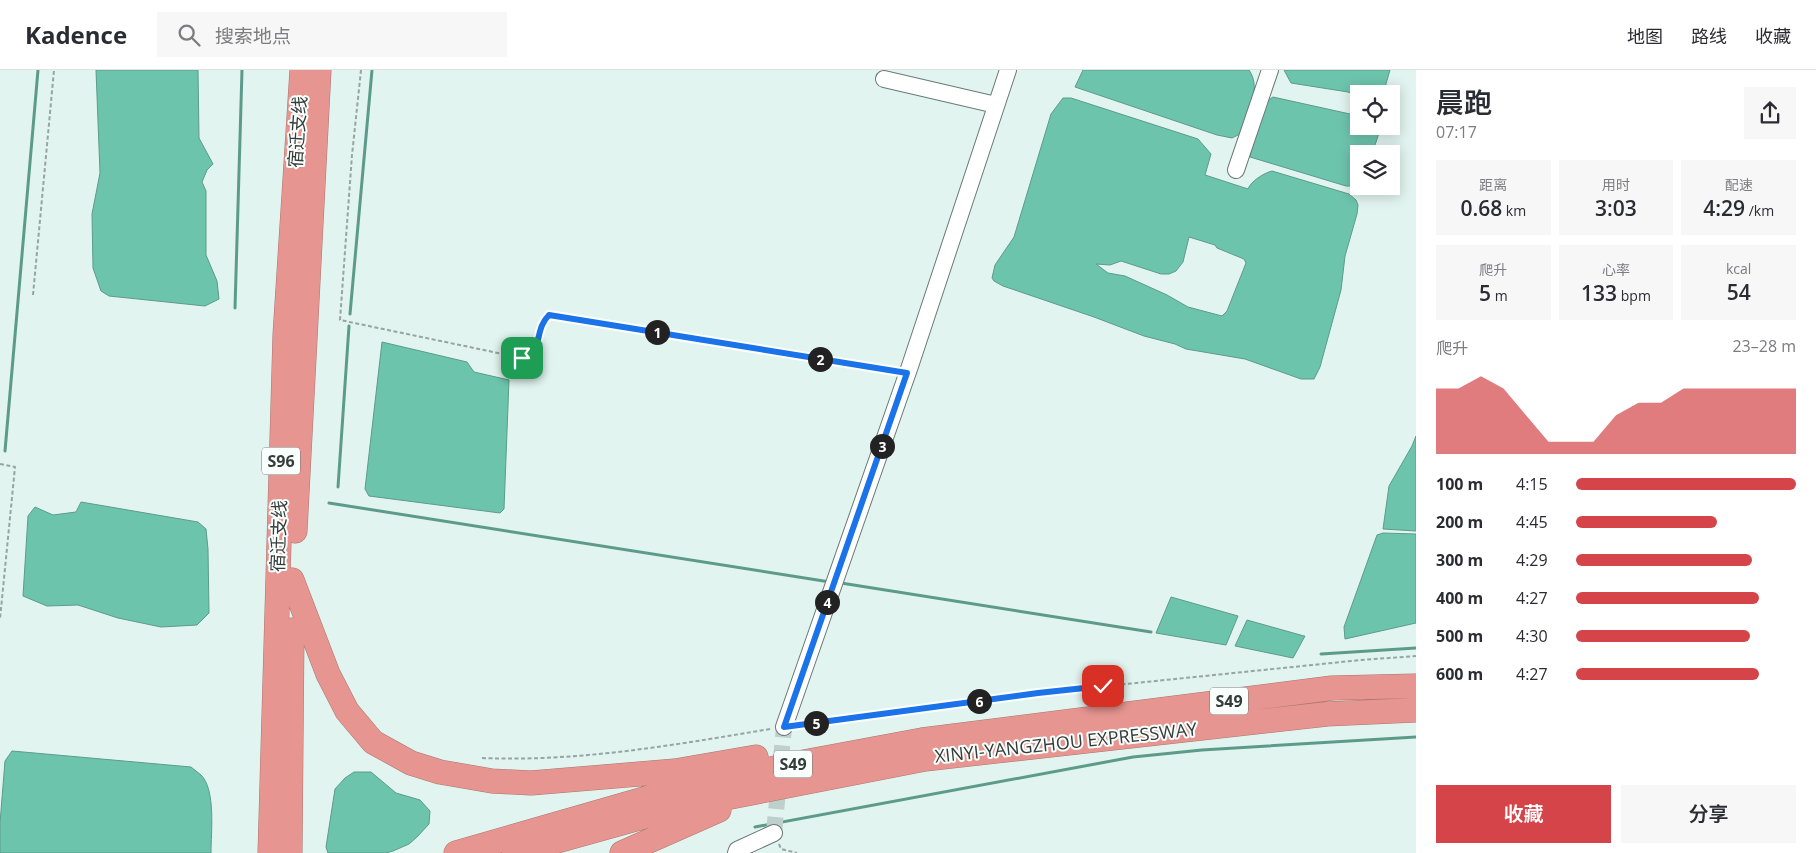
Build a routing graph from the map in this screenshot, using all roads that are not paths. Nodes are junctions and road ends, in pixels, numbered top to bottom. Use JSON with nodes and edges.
{"nodes":[{"id":1,"x":302,"y":70,"type":"edge"},
{"id":2,"x":319,"y":70,"type":"edge"},
{"id":3,"x":1008,"y":70,"type":"edge"},
{"id":4,"x":1270,"y":70,"type":"edge"},
{"id":5,"x":884,"y":79,"type":"dead end"},
{"id":6,"x":996,"y":105,"type":"junction"},
{"id":7,"x":1236,"y":170,"type":"dead end"},
{"id":8,"x":292,"y":580,"type":"junction"},
{"id":9,"x":1416,"y":686,"type":"edge"},
{"id":10,"x":1416,"y":710,"type":"edge"},
{"id":11,"x":1042,"y":724,"type":"junction"},
{"id":12,"x":784,"y":727,"type":"tunnel mouth"},
{"id":13,"x":925,"y":759,"type":"junction"},
{"id":14,"x":774,"y":833,"type":"road end"},
{"id":15,"x":547,"y":835,"type":"junction"},
{"id":16,"x":270,"y":853,"type":"edge"},
{"id":17,"x":290,"y":853,"type":"edge"},
{"id":18,"x":456,"y":853,"type":"edge"},
{"id":19,"x":514,"y":853,"type":"edge"},
{"id":20,"x":622,"y":853,"type":"edge"},
{"id":21,"x":736,"y":853,"type":"edge"}],
"edges":[{"from":1,"to":16,"type":"highway","name":"宿迁支线","number":"S96"},
{"from":2,"to":8,"type":"highway","name":"宿迁支线","number":"S96"},
{"from":3,"to":6,"type":"street"},
{"from":4,"to":7,"type":"street"},
{"from":5,"to":6,"type":"street"},
{"from":6,"to":12,"type":"street"},
{"from":8,"to":11,"type":"highway"},
{"from":8,"to":17,"type":"highway","name":"宿迁支线","number":"S96"},
{"from":9,"to":11,"type":"highway","name":"XINYI-YANGZHOU EXPRESSWAY","number":"S49"},
{"from":10,"to":13,"type":"highway","name":"XINYI-YANGZHOU EXPRESSWAY","number":"S49"},
{"from":11,"to":15,"type":"highway","number":"S49"},
{"from":13,"to":15,"type":"highway"},
{"from":13,"to":20,"type":"highway","number":"S49"},
{"from":14,"to":21,"type":"street"},
{"from":15,"to":18,"type":"highway","number":"S49"},
{"from":15,"to":19,"type":"highway"}]}
